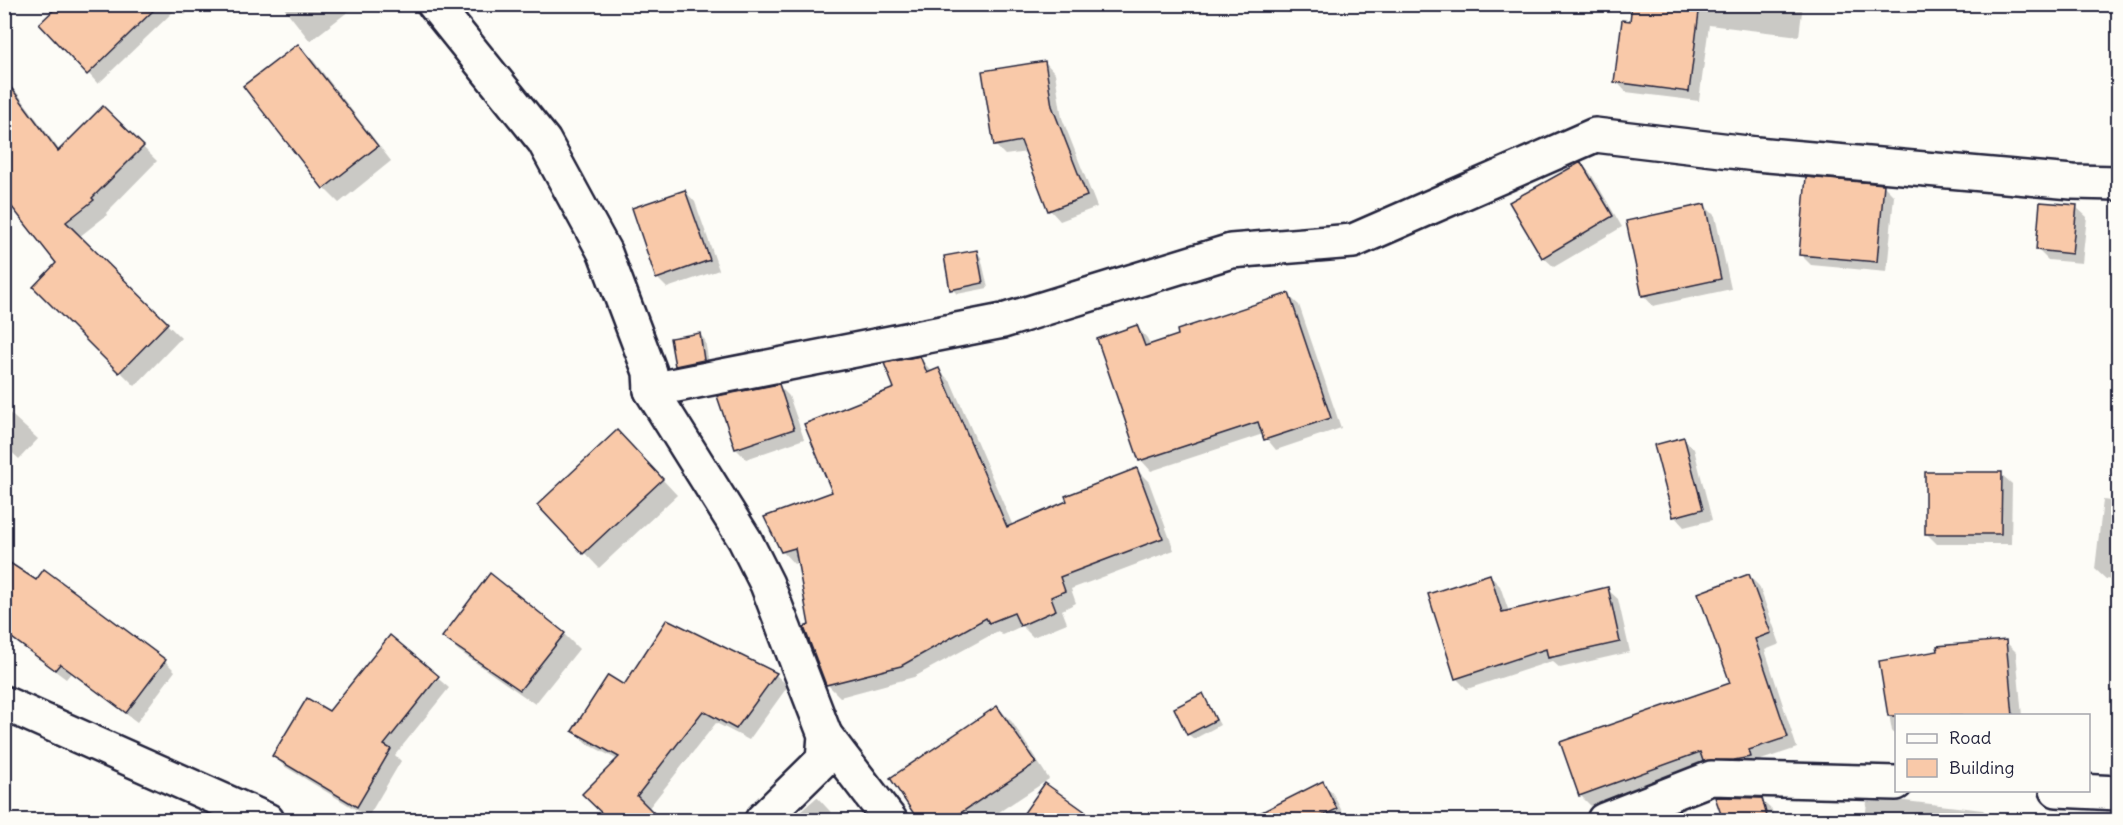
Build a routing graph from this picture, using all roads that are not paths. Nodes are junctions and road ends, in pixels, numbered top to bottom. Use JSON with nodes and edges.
{"nodes":[{"id":1,"x":434,"y":4,"type":"edge"},
{"id":2,"x":2118,"y":183,"type":"edge"},
{"id":3,"x":651,"y":390,"type":"junction"},
{"id":4,"x":4,"y":703,"type":"edge"},
{"id":5,"x":825,"y":735,"type":"junction"},
{"id":6,"x":1895,"y":783,"type":"edge"},
{"id":7,"x":2088,"y":792,"type":"edge"},
{"id":8,"x":2118,"y":794,"type":"edge"},
{"id":9,"x":267,"y":820,"type":"edge"},
{"id":10,"x":762,"y":820,"type":"edge"},
{"id":11,"x":890,"y":820,"type":"edge"},
{"id":12,"x":1604,"y":820,"type":"edge"}],
"edges":[{"from":1,"to":3,"type":"street"},
{"from":2,"to":3,"type":"street"},
{"from":3,"to":5,"type":"street"},
{"from":4,"to":9,"type":"street"},
{"from":5,"to":10,"type":"street"},
{"from":5,"to":11,"type":"street"},
{"from":6,"to":12,"type":"street"},
{"from":7,"to":8,"type":"street"}]}
